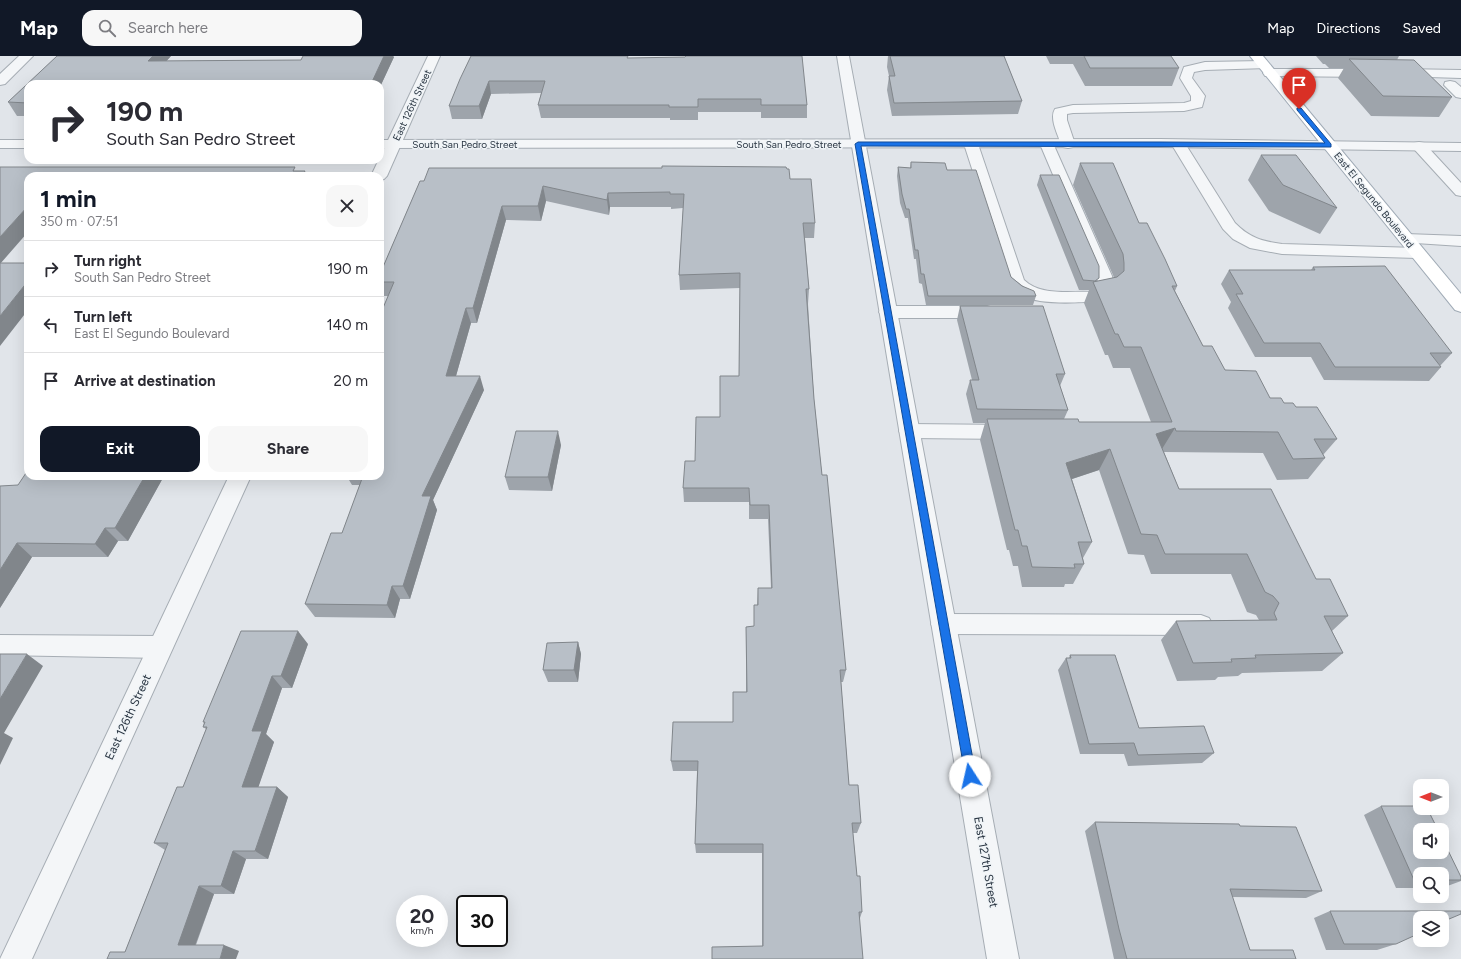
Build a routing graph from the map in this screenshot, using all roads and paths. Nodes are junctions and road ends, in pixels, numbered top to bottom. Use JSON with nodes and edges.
{"nodes":[{"id":1,"x":27,"y":56,"type":"edge"},
{"id":2,"x":434,"y":56,"type":"edge"},
{"id":3,"x":843,"y":56,"type":"edge"},
{"id":4,"x":1417,"y":60,"type":"dead end"},
{"id":5,"x":1263,"y":65,"type":"edge"},
{"id":6,"x":1431,"y":74,"type":"junction"},
{"id":7,"x":1461,"y":74,"type":"edge"},
{"id":8,"x":0,"y":81,"type":"edge"},
{"id":9,"x":1450,"y":85,"type":"dead end"},
{"id":10,"x":1461,"y":94,"type":"edge"},
{"id":11,"x":0,"y":144,"type":"edge"},
{"id":12,"x":24,"y":144,"type":"edge"},
{"id":13,"x":387,"y":144,"type":"edge"},
{"id":14,"x":858,"y":144,"type":"junction"},
{"id":15,"x":971,"y":144,"type":"junction"},
{"id":16,"x":1047,"y":144,"type":"junction"},
{"id":17,"x":1068,"y":144,"type":"junction"},
{"id":18,"x":1179,"y":145,"type":"junction"},
{"id":19,"x":1329,"y":145,"type":"junction"},
{"id":20,"x":1419,"y":146,"type":"junction"},
{"id":21,"x":1461,"y":147,"type":"edge"},
{"id":22,"x":384,"y":156,"type":"edge"},
{"id":23,"x":1461,"y":192,"type":"edge"},
{"id":24,"x":1406,"y":239,"type":"junction"},
{"id":25,"x":1461,"y":241,"type":"edge"},
{"id":26,"x":1417,"y":253,"type":"junction"},
{"id":27,"x":1461,"y":306,"type":"edge"},
{"id":28,"x":888,"y":312,"type":"junction"},
{"id":29,"x":1006,"y":312,"type":"edge"},
{"id":30,"x":909,"y":431,"type":"junction"},
{"id":31,"x":1030,"y":432,"type":"edge"},
{"id":32,"x":238,"y":480,"type":"edge"},
{"id":33,"x":943,"y":624,"type":"junction"},
{"id":34,"x":1224,"y":624,"type":"edge"},
{"id":35,"x":0,"y":645,"type":"edge"},
{"id":36,"x":161,"y":647,"type":"junction"},
{"id":37,"x":16,"y":959,"type":"edge"},
{"id":38,"x":1003,"y":959,"type":"edge"}],
"edges":[{"from":1,"to":8,"type":"street"},
{"from":2,"to":13,"type":"street","name":"East 126th Street"},
{"from":3,"to":14,"type":"street","name":"East 127th Street"},
{"from":4,"to":6,"type":"lane"},
{"from":5,"to":6,"type":"lane"},
{"from":5,"to":17,"type":"lane"},
{"from":5,"to":19,"type":"main road","name":"East El Segundo Boulevard"},
{"from":6,"to":7,"type":"lane"},
{"from":9,"to":10,"type":"lane"},
{"from":11,"to":12,"type":"street"},
{"from":13,"to":14,"type":"street","name":"South San Pedro Street"},
{"from":13,"to":22,"type":"street","name":"East 126th Street"},
{"from":14,"to":15,"type":"street","name":"South San Pedro Street"},
{"from":14,"to":28,"type":"street","name":"East 127th Street"},
{"from":15,"to":16,"type":"street","name":"South San Pedro Street"},
{"from":15,"to":16,"type":"lane"},
{"from":16,"to":17,"type":"street","name":"South San Pedro Street"},
{"from":17,"to":18,"type":"street","name":"South San Pedro Street"},
{"from":18,"to":19,"type":"street","name":"South San Pedro Street"},
{"from":18,"to":26,"type":"lane"},
{"from":19,"to":20,"type":"street","name":"South San Pedro Street"},
{"from":19,"to":24,"type":"main road","name":"East El Segundo Boulevard"},
{"from":20,"to":21,"type":"street","name":"South San Pedro Street"},
{"from":20,"to":23,"type":"lane"},
{"from":24,"to":25,"type":"lane"},
{"from":24,"to":26,"type":"main road","name":"East El Segundo Boulevard"},
{"from":26,"to":27,"type":"main road","name":"East El Segundo Boulevard"},
{"from":28,"to":29,"type":"lane"},
{"from":28,"to":30,"type":"street","name":"East 127th Street"},
{"from":30,"to":31,"type":"lane"},
{"from":30,"to":33,"type":"street","name":"East 127th Street"},
{"from":32,"to":36,"type":"street","name":"East 126th Street"},
{"from":33,"to":34,"type":"lane"},
{"from":33,"to":38,"type":"street","name":"East 127th Street"},
{"from":35,"to":36,"type":"lane"},
{"from":36,"to":37,"type":"street","name":"East 126th Street"}]}
